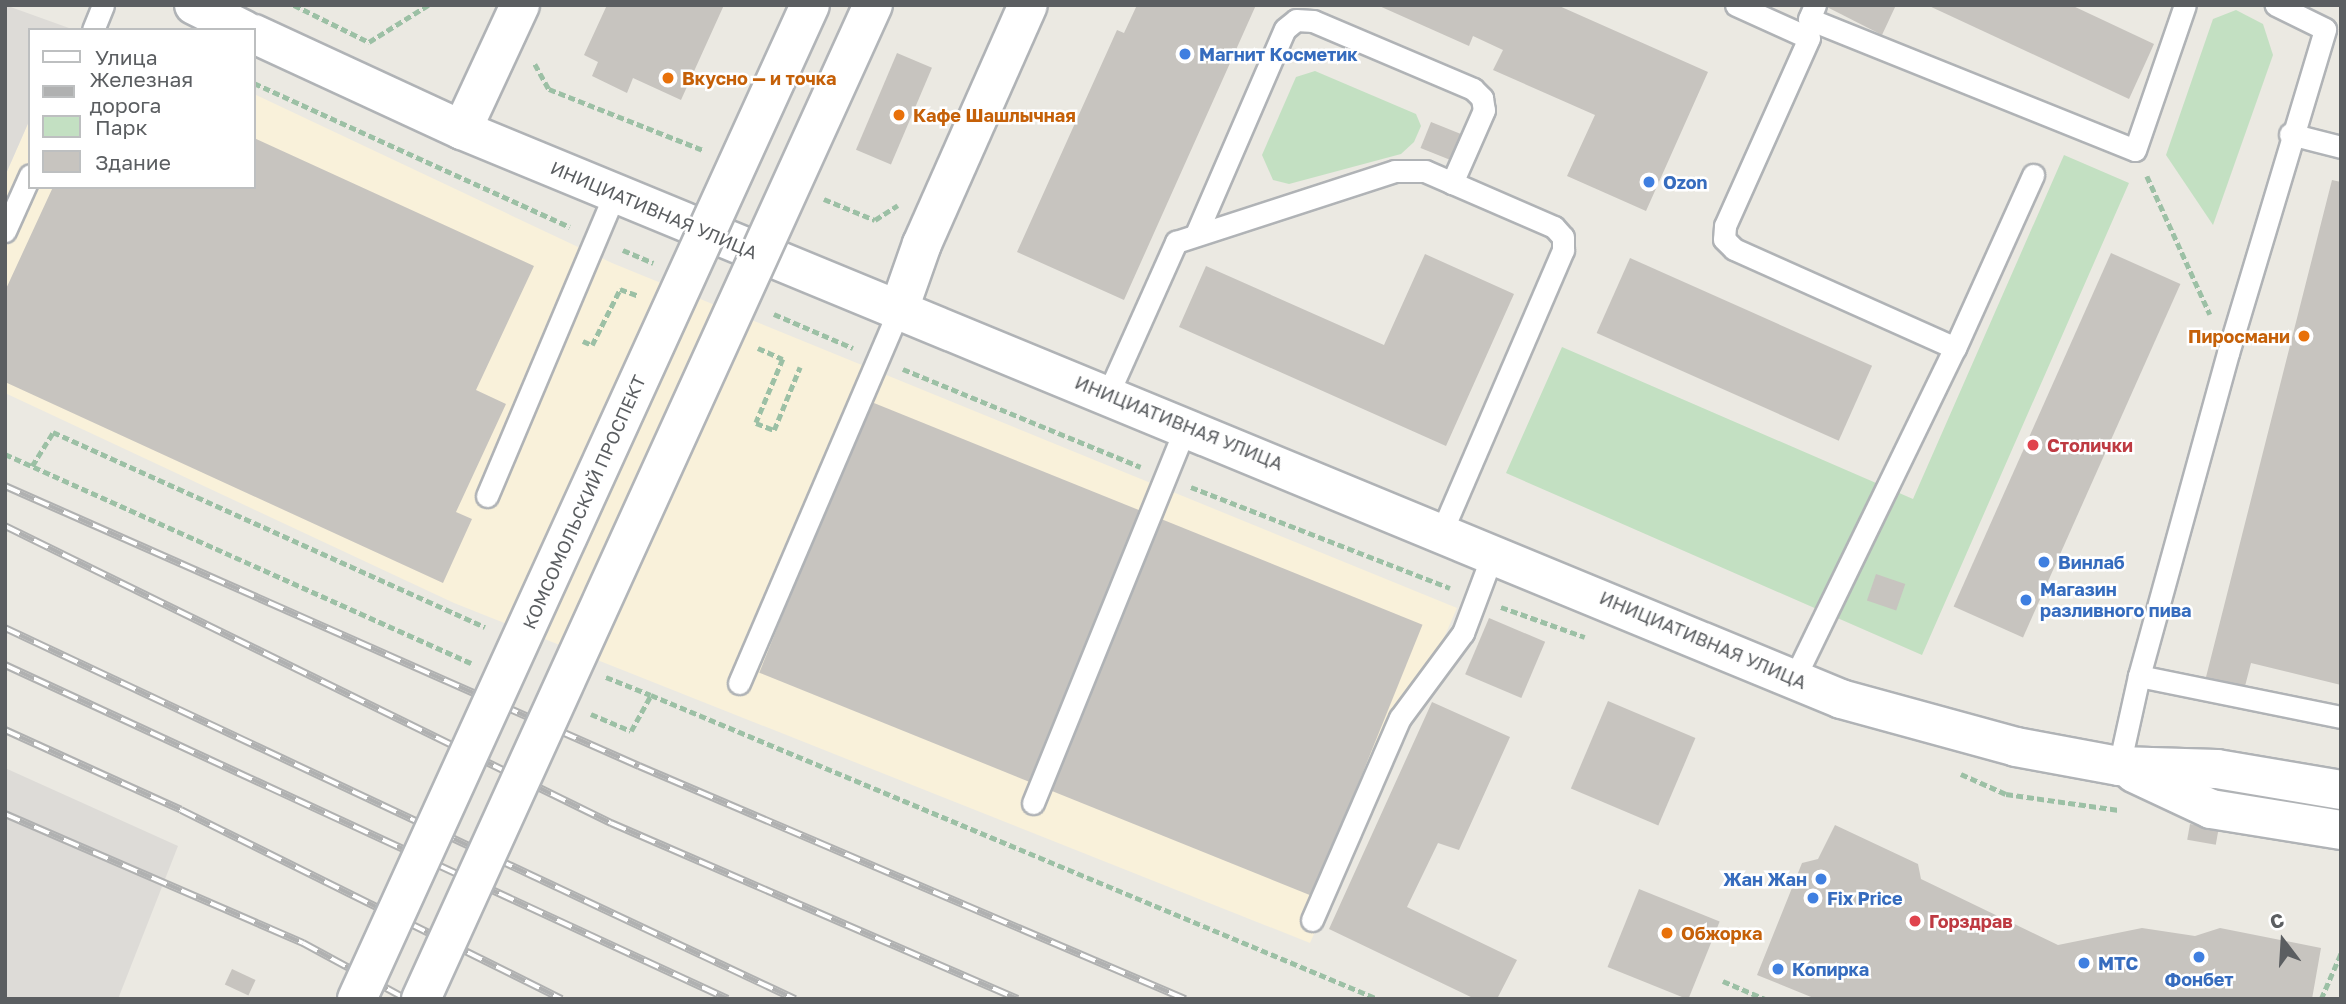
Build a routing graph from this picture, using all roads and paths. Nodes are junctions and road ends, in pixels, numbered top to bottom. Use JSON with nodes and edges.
{"nodes":[{"id":1,"x":103,"y":5,"type":"edge"},
{"id":2,"x":194,"y":5,"type":"edge"},
{"id":3,"x":294,"y":5,"type":"edge"},
{"id":4,"x":428,"y":5,"type":"edge"},
{"id":5,"x":520,"y":5,"type":"edge"},
{"id":6,"x":810,"y":5,"type":"edge"},
{"id":7,"x":873,"y":5,"type":"edge"},
{"id":8,"x":1028,"y":5,"type":"edge"},
{"id":9,"x":1736,"y":5,"type":"edge"},
{"id":10,"x":1815,"y":5,"type":"edge"},
{"id":11,"x":2185,"y":5,"type":"edge"},
{"id":12,"x":2276,"y":5,"type":"edge"},
{"id":13,"x":2333,"y":24,"type":"edge"},
{"id":14,"x":94,"y":28,"type":"edge"},
{"id":15,"x":240,"y":28,"type":"edge"},
{"id":16,"x":256,"y":35,"type":"edge"},
{"id":17,"x":462,"y":130,"type":"junction"},
{"id":18,"x":2290,"y":134,"type":"junction"},
{"id":19,"x":2341,"y":147,"type":"edge"},
{"id":20,"x":2135,"y":150,"type":"junction"},
{"id":21,"x":2033,"y":175,"type":"dead end"},
{"id":22,"x":28,"y":179,"type":"edge"},
{"id":23,"x":1452,"y":183,"type":"junction"},
{"id":24,"x":615,"y":194,"type":"junction"},
{"id":25,"x":5,"y":231,"type":"edge"},
{"id":26,"x":1198,"y":232,"type":"junction"},
{"id":27,"x":640,"y":296,"type":"dead end"},
{"id":28,"x":898,"y":312,"type":"junction"},
{"id":29,"x":573,"y":336,"type":"dead end"},
{"id":30,"x":750,"y":345,"type":"dead end"},
{"id":31,"x":1955,"y":348,"type":"junction"},
{"id":32,"x":2228,"y":353,"type":"junction"},
{"id":33,"x":800,"y":368,"type":"dead end"},
{"id":34,"x":1108,"y":394,"type":"junction"},
{"id":35,"x":1186,"y":427,"type":"junction"},
{"id":36,"x":5,"y":454,"type":"edge"},
{"id":37,"x":32,"y":466,"type":"junction"},
{"id":38,"x":487,"y":496,"type":"dead end"},
{"id":39,"x":1442,"y":531,"type":"junction"},
{"id":40,"x":1493,"y":553,"type":"junction"},
{"id":41,"x":488,"y":629,"type":"dead end"},
{"id":42,"x":484,"y":668,"type":"dead end"},
{"id":43,"x":601,"y":675,"type":"dead end"},
{"id":44,"x":2139,"y":676,"type":"junction"},
{"id":45,"x":1794,"y":679,"type":"junction"},
{"id":46,"x":739,"y":683,"type":"dead end"},
{"id":47,"x":651,"y":695,"type":"junction"},
{"id":48,"x":582,"y":710,"type":"dead end"},
{"id":49,"x":2341,"y":717,"type":"edge"},
{"id":50,"x":2119,"y":766,"type":"junction"},
{"id":51,"x":2341,"y":790,"type":"edge"},
{"id":52,"x":1033,"y":803,"type":"dead end"},
{"id":53,"x":2341,"y":830,"type":"edge"},
{"id":54,"x":1312,"y":920,"type":"dead end"},
{"id":55,"x":2341,"y":953,"type":"edge"},
{"id":56,"x":1723,"y":981,"type":"dead end"},
{"id":57,"x":357,"y":999,"type":"edge"},
{"id":58,"x":421,"y":999,"type":"edge"},
{"id":59,"x":1378,"y":999,"type":"edge"},
{"id":60,"x":1765,"y":999,"type":"edge"},
{"id":61,"x":2321,"y":999,"type":"edge"}],
"edges":[{"from":1,"to":14,"type":"lane"},
{"from":2,"to":15,"type":"main road"},
{"from":3,"to":4,"type":"path"},
{"from":5,"to":17,"type":"main road"},
{"from":6,"to":57,"type":"main road","name":"КОМСОМОЛЬСКИЙ ПРОСПЕКТ","bridge":true},
{"from":7,"to":58,"type":"main road","bridge":true},
{"from":8,"to":28,"type":"main road"},
{"from":9,"to":31,"type":"lane"},
{"from":10,"to":20,"type":"lane"},
{"from":11,"to":20,"type":"lane"},
{"from":12,"to":13,"type":"lane"},
{"from":13,"to":18,"type":"lane"},
{"from":16,"to":17,"type":"main road","name":"ИНИЦИАТИВНАЯ УЛИЦА"},
{"from":17,"to":24,"type":"main road","name":"ИНИЦИАТИВНАЯ УЛИЦА"},
{"from":18,"to":19,"type":"lane"},
{"from":18,"to":32,"type":"lane"},
{"from":20,"to":32,"type":"path"},
{"from":21,"to":31,"type":"lane"},
{"from":22,"to":25,"type":"lane"},
{"from":23,"to":26,"type":"lane"},
{"from":23,"to":26,"type":"lane"},
{"from":23,"to":39,"type":"lane"},
{"from":24,"to":28,"type":"main road","name":"ИНИЦИАТИВНАЯ УЛИЦА"},
{"from":24,"to":38,"type":"lane"},
{"from":26,"to":34,"type":"lane"},
{"from":27,"to":29,"type":"path"},
{"from":28,"to":34,"type":"main road","name":"ИНИЦИАТИВНАЯ УЛИЦА"},
{"from":28,"to":46,"type":"lane"},
{"from":30,"to":33,"type":"path"},
{"from":31,"to":45,"type":"lane"},
{"from":32,"to":44,"type":"lane"},
{"from":34,"to":35,"type":"main road","name":"ИНИЦИАТИВНАЯ УЛИЦА"},
{"from":35,"to":39,"type":"main road","name":"ИНИЦИАТИВНАЯ УЛИЦА"},
{"from":35,"to":52,"type":"lane"},
{"from":36,"to":37,"type":"path"},
{"from":37,"to":41,"type":"path"},
{"from":37,"to":42,"type":"path"},
{"from":39,"to":40,"type":"main road","name":"ИНИЦИАТИВНАЯ УЛИЦА"},
{"from":40,"to":45,"type":"main road","name":"ИНИЦИАТИВНАЯ УЛИЦА"},
{"from":40,"to":54,"type":"lane"},
{"from":43,"to":47,"type":"path"},
{"from":44,"to":49,"type":"lane"},
{"from":44,"to":50,"type":"lane"},
{"from":45,"to":50,"type":"main road","name":"ИНИЦИАТИВНАЯ УЛИЦА"},
{"from":47,"to":48,"type":"path"},
{"from":47,"to":59,"type":"path"},
{"from":50,"to":51,"type":"main road","name":"ИНИЦИАТИВНАЯ УЛИЦА"},
{"from":50,"to":53,"type":"main road","name":"ИНИЦИАТИВНАЯ УЛИЦА"},
{"from":55,"to":61,"type":"path"},
{"from":56,"to":60,"type":"path"}]}
